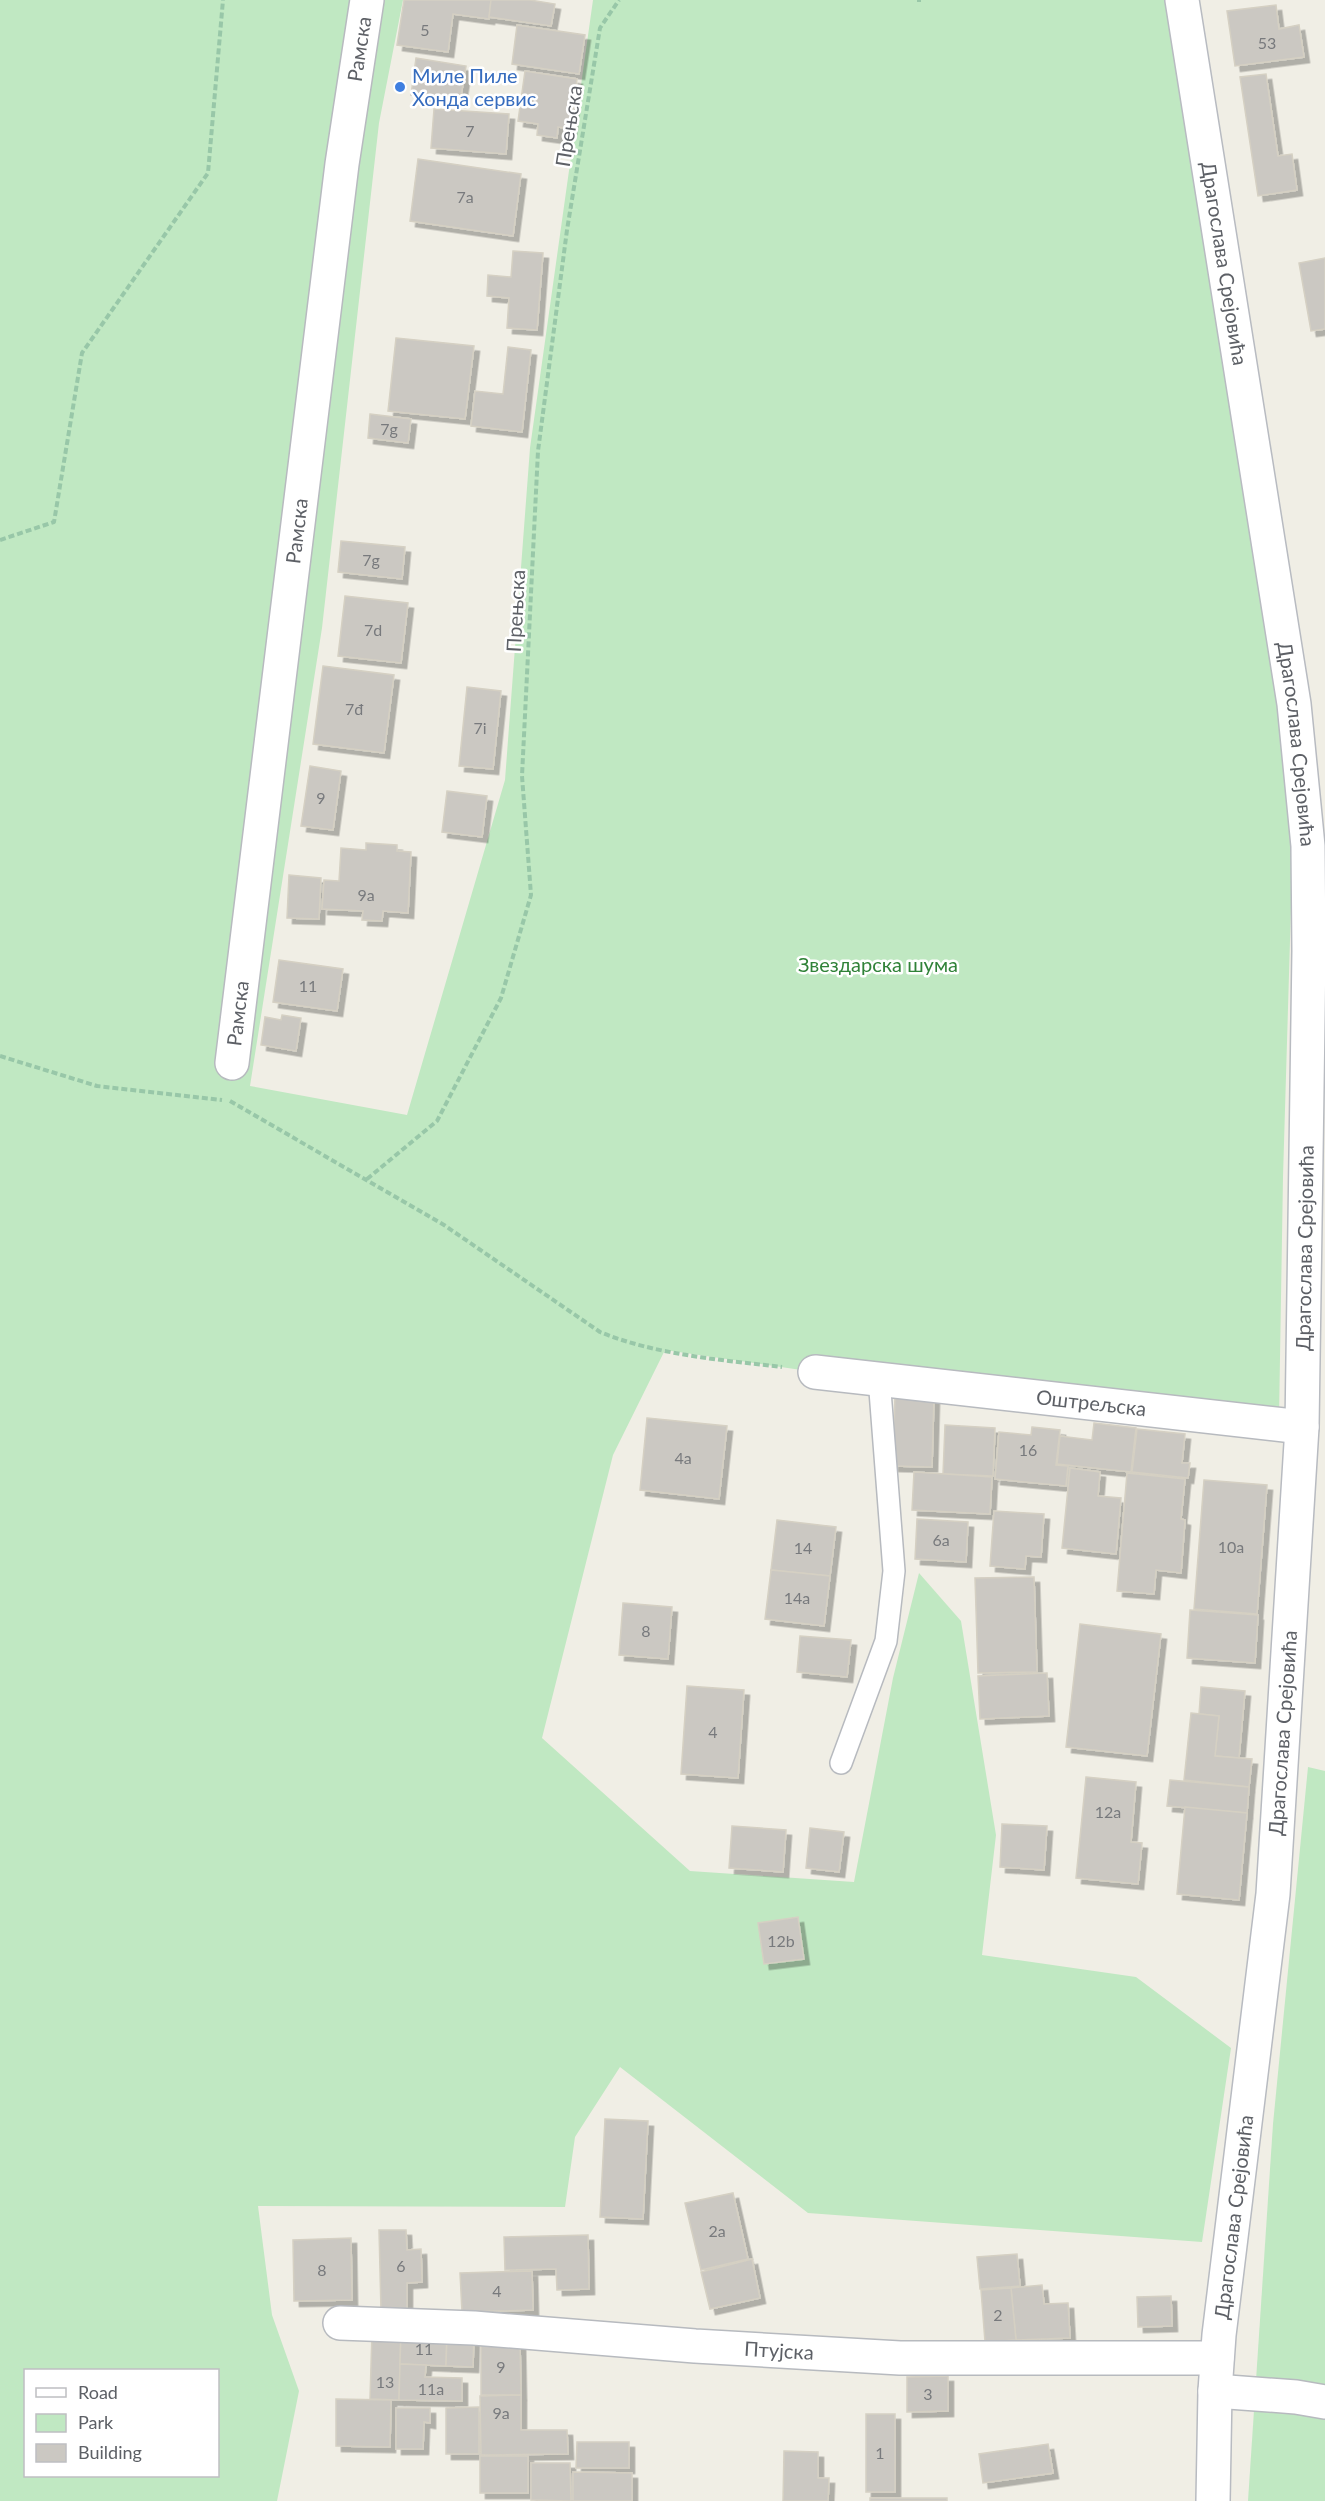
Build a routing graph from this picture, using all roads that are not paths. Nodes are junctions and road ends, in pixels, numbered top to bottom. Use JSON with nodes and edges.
{"nodes":[{"id":1,"x":367,"y":0,"type":"edge"},
{"id":2,"x":1182,"y":0,"type":"edge"},
{"id":3,"x":232,"y":1063,"type":"dead end"},
{"id":4,"x":815,"y":1372,"type":"road end"},
{"id":5,"x":879,"y":1378,"type":"junction"},
{"id":6,"x":1302,"y":1427,"type":"junction"},
{"id":7,"x":841,"y":1763,"type":"dead end"},
{"id":8,"x":340,"y":2323,"type":"dead end"},
{"id":9,"x":1217,"y":2358,"type":"junction"},
{"id":10,"x":1215,"y":2391,"type":"junction"},
{"id":11,"x":1325,"y":2402,"type":"edge"},
{"id":12,"x":1213,"y":2501,"type":"edge"}],
"edges":[{"from":1,"to":3,"type":"street","name":"Рамска"},
{"from":2,"to":6,"type":"street","name":"Драгослава Срејовића"},
{"from":4,"to":5,"type":"street","name":"Оштрељска"},
{"from":5,"to":6,"type":"street","name":"Оштрељска"},
{"from":5,"to":7,"type":"lane"},
{"from":6,"to":9,"type":"street","name":"Драгослава Срејовића"},
{"from":8,"to":9,"type":"street","name":"Птујска"},
{"from":9,"to":10,"type":"street","name":"Драгослава Срејовића"},
{"from":10,"to":11,"type":"street"},
{"from":10,"to":12,"type":"street","name":"Драгослава Срејовића"}]}
